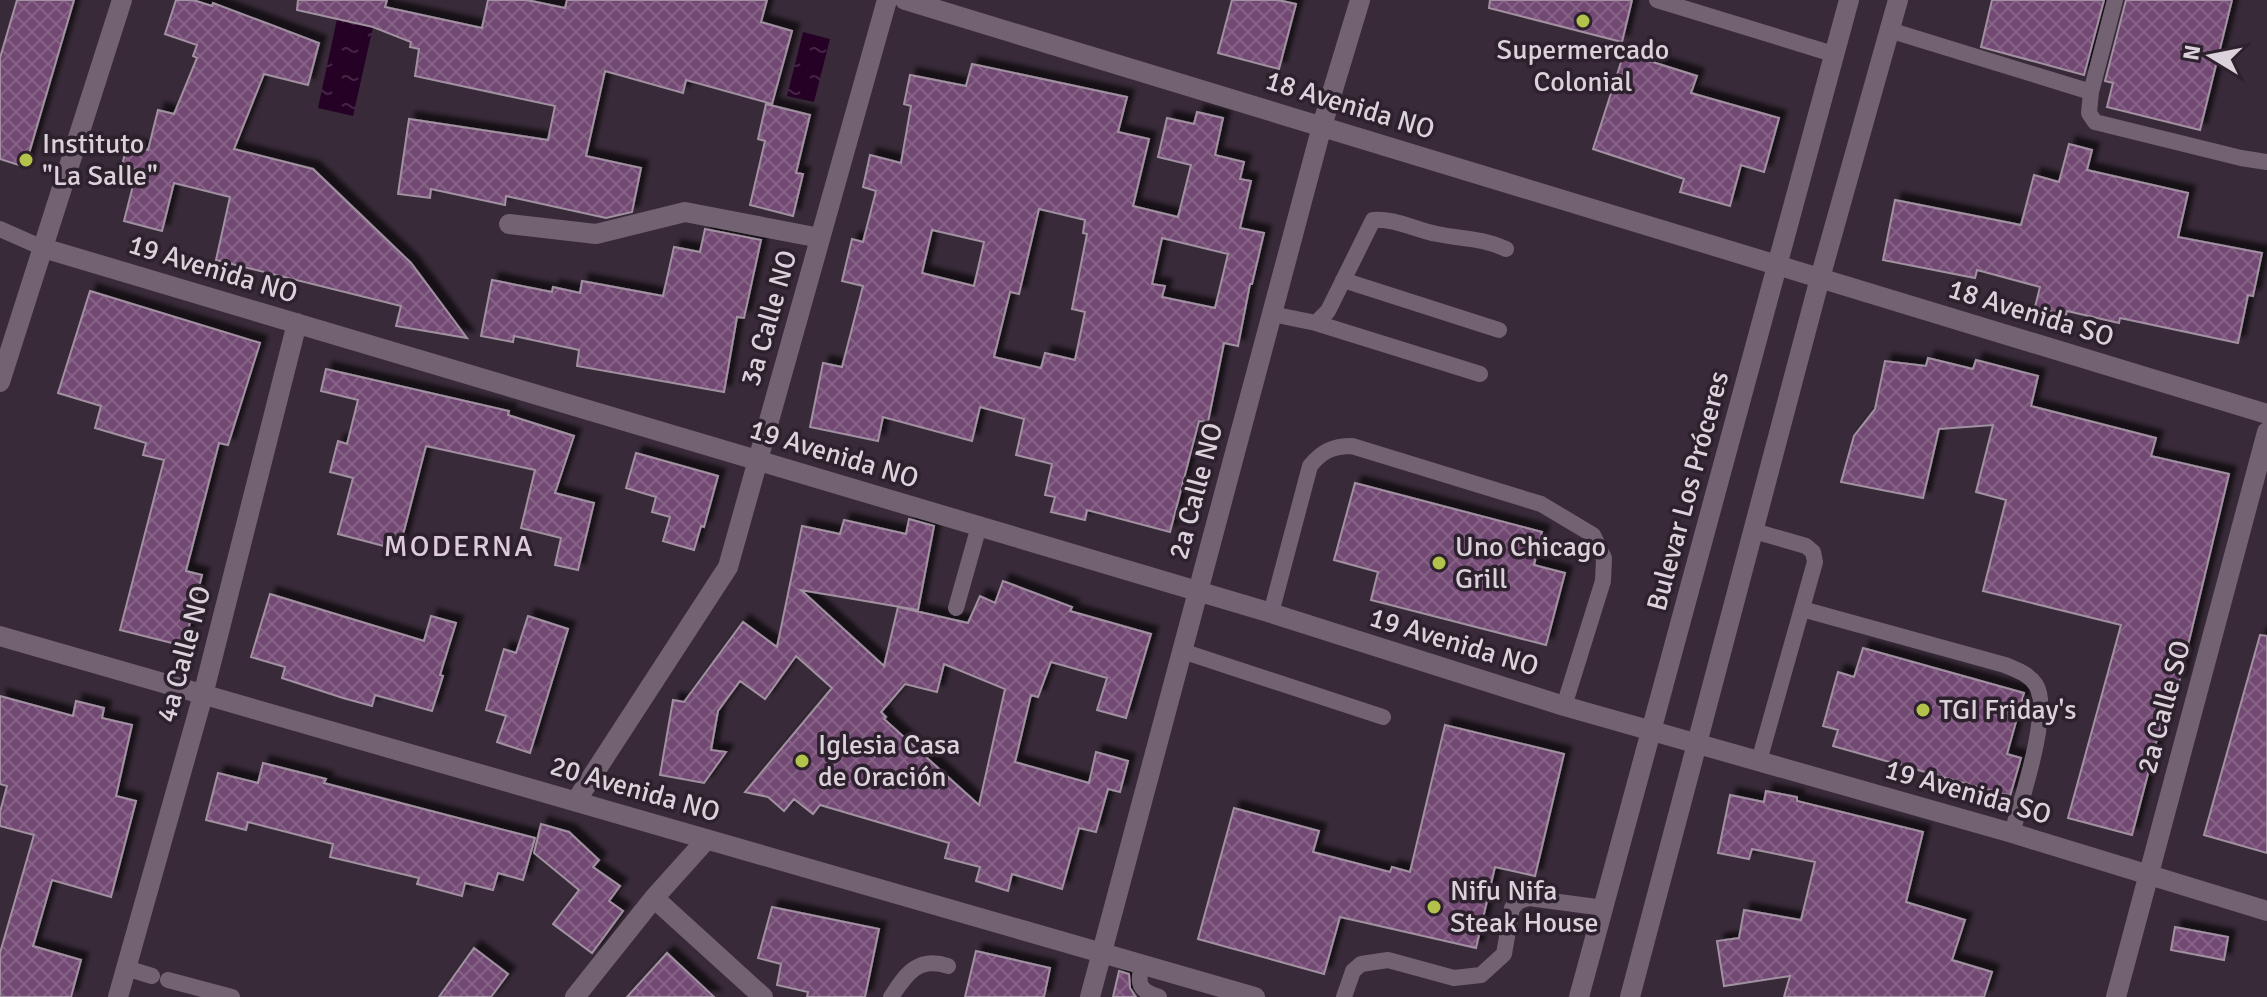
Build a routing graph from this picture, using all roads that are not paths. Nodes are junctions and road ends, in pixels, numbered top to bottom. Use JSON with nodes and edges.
{"nodes":[{"id":1,"x":122,"y":0,"type":"edge"},
{"id":2,"x":887,"y":0,"type":"edge"},
{"id":3,"x":905,"y":0,"type":"edge"},
{"id":4,"x":1360,"y":0,"type":"edge"},
{"id":5,"x":1657,"y":0,"type":"edge"},
{"id":6,"x":1898,"y":0,"type":"edge"},
{"id":7,"x":2115,"y":0,"type":"edge"},
{"id":8,"x":1845,"y":3,"type":"edge"},
{"id":9,"x":1889,"y":30,"type":"junction"},
{"id":10,"x":1833,"y":54,"type":"junction"},
{"id":11,"x":2091,"y":92,"type":"junction"},
{"id":12,"x":1322,"y":126,"type":"junction"},
{"id":13,"x":2267,"y":162,"type":"edge"},
{"id":14,"x":509,"y":224,"type":"dead end"},
{"id":15,"x":0,"y":229,"type":"edge"},
{"id":16,"x":820,"y":238,"type":"junction"},
{"id":17,"x":43,"y":248,"type":"junction"},
{"id":18,"x":1506,"y":249,"type":"dead end"},
{"id":19,"x":1778,"y":266,"type":"junction"},
{"id":20,"x":1820,"y":278,"type":"junction"},
{"id":21,"x":1343,"y":280,"type":"junction"},
{"id":22,"x":1272,"y":314,"type":"junction"},
{"id":23,"x":297,"y":323,"type":"junction"},
{"id":24,"x":1316,"y":323,"type":"junction"},
{"id":25,"x":1499,"y":330,"type":"dead end"},
{"id":26,"x":1480,"y":374,"type":"dead end"},
{"id":27,"x":0,"y":382,"type":"edge"},
{"id":28,"x":2267,"y":414,"type":"edge"},
{"id":29,"x":2267,"y":432,"type":"edge"},
{"id":30,"x":757,"y":460,"type":"junction"},
{"id":31,"x":979,"y":526,"type":"junction"},
{"id":32,"x":1754,"y":531,"type":"junction"},
{"id":33,"x":1198,"y":592,"type":"junction"},
{"id":34,"x":956,"y":608,"type":"dead end"},
{"id":35,"x":1802,"y":609,"type":"junction"},
{"id":36,"x":1271,"y":613,"type":"junction"},
{"id":37,"x":0,"y":636,"type":"edge"},
{"id":38,"x":1182,"y":651,"type":"junction"},
{"id":39,"x":203,"y":695,"type":"junction"},
{"id":40,"x":1564,"y":706,"type":"junction"},
{"id":41,"x":1383,"y":717,"type":"dead end"},
{"id":42,"x":1652,"y":731,"type":"junction"},
{"id":43,"x":1697,"y":744,"type":"junction"},
{"id":44,"x":1759,"y":761,"type":"junction"},
{"id":45,"x":576,"y":801,"type":"junction"},
{"id":46,"x":2012,"y":833,"type":"junction"},
{"id":47,"x":707,"y":839,"type":"junction"},
{"id":48,"x":2148,"y":875,"type":"junction"},
{"id":49,"x":654,"y":898,"type":"junction"},
{"id":50,"x":1604,"y":908,"type":"junction"},
{"id":51,"x":2267,"y":911,"type":"edge"},
{"id":52,"x":1102,"y":952,"type":"junction"},
{"id":53,"x":1143,"y":964,"type":"junction"},
{"id":54,"x":948,"y":966,"type":"dead end"},
{"id":55,"x":126,"y":968,"type":"junction"},
{"id":56,"x":1228,"y":993,"type":"edge"},
{"id":57,"x":118,"y":997,"type":"edge"},
{"id":58,"x":232,"y":997,"type":"edge"},
{"id":59,"x":575,"y":997,"type":"edge"},
{"id":60,"x":763,"y":997,"type":"edge"},
{"id":61,"x":891,"y":997,"type":"edge"},
{"id":62,"x":1090,"y":997,"type":"edge"},
{"id":63,"x":1159,"y":997,"type":"edge"},
{"id":64,"x":1255,"y":997,"type":"edge"},
{"id":65,"x":1344,"y":997,"type":"edge"},
{"id":66,"x":1579,"y":997,"type":"edge"},
{"id":67,"x":1630,"y":997,"type":"edge"},
{"id":68,"x":2116,"y":997,"type":"edge"}],
"edges":[{"from":1,"to":17,"type":"street"},
{"from":2,"to":16,"type":"street","name":"3a Calle NO"},
{"from":3,"to":12,"type":"street","name":"18 Avenida NO"},
{"from":4,"to":12,"type":"street","name":"2a Calle NO"},
{"from":5,"to":10,"type":"lane"},
{"from":6,"to":9,"type":"street"},
{"from":7,"to":11,"type":"lane"},
{"from":8,"to":10,"type":"street","name":"Bulevar Los Próceres"},
{"from":9,"to":11,"type":"lane"},
{"from":9,"to":20,"type":"street"},
{"from":10,"to":19,"type":"street","name":"Bulevar Los Próceres"},
{"from":11,"to":13,"type":"lane"},
{"from":12,"to":19,"type":"street","name":"18 Avenida NO"},
{"from":12,"to":22,"type":"street","name":"2a Calle NO"},
{"from":14,"to":16,"type":"street"},
{"from":15,"to":17,"type":"lane","name":"19 Avenida NO"},
{"from":16,"to":30,"type":"street","name":"3a Calle NO"},
{"from":17,"to":23,"type":"street","name":"19 Avenida NO"},
{"from":17,"to":27,"type":"street"},
{"from":18,"to":21,"type":"lane"},
{"from":19,"to":20,"type":"street","name":"18 Avenida SO"},
{"from":19,"to":42,"type":"street","name":"Bulevar Los Próceres"},
{"from":20,"to":28,"type":"street","name":"18 Avenida SO"},
{"from":20,"to":32,"type":"street"},
{"from":21,"to":24,"type":"lane"},
{"from":21,"to":25,"type":"lane"},
{"from":22,"to":24,"type":"lane"},
{"from":22,"to":33,"type":"street","name":"2a Calle NO"},
{"from":23,"to":30,"type":"street","name":"19 Avenida NO"},
{"from":23,"to":39,"type":"street","name":"4a Calle NO"},
{"from":24,"to":26,"type":"lane"},
{"from":29,"to":48,"type":"street","name":"2a Calle SO"},
{"from":30,"to":31,"type":"street","name":"19 Avenida NO"},
{"from":30,"to":45,"type":"street","name":"3a Calle NO"},
{"from":31,"to":33,"type":"street","name":"19 Avenida NO"},
{"from":31,"to":34,"type":"lane"},
{"from":32,"to":35,"type":"lane"},
{"from":32,"to":43,"type":"street"},
{"from":33,"to":36,"type":"street","name":"19 Avenida NO"},
{"from":33,"to":38,"type":"street","name":"2a Calle NO"},
{"from":35,"to":44,"type":"lane"},
{"from":35,"to":46,"type":"lane"},
{"from":36,"to":40,"type":"street","name":"19 Avenida NO"},
{"from":36,"to":40,"type":"lane"},
{"from":37,"to":39,"type":"street","name":"20 Avenida NO"},
{"from":38,"to":41,"type":"lane"},
{"from":38,"to":52,"type":"street","name":"2a Calle NO"},
{"from":39,"to":45,"type":"street","name":"20 Avenida NO"},
{"from":39,"to":55,"type":"street","name":"4a Calle NO"},
{"from":40,"to":42,"type":"street","name":"19 Avenida NO"},
{"from":42,"to":43,"type":"street","name":"19 Avenida SO"},
{"from":42,"to":50,"type":"street","name":"Bulevar Los Próceres"},
{"from":43,"to":44,"type":"street","name":"19 Avenida SO"},
{"from":43,"to":67,"type":"street"},
{"from":44,"to":46,"type":"street","name":"19 Avenida SO"},
{"from":45,"to":47,"type":"street","name":"20 Avenida NO"},
{"from":46,"to":48,"type":"street","name":"19 Avenida SO"},
{"from":47,"to":49,"type":"street"},
{"from":47,"to":52,"type":"street","name":"20 Avenida NO"},
{"from":48,"to":51,"type":"street","name":"19 Avenida SO"},
{"from":48,"to":68,"type":"street","name":"2a Calle SO"},
{"from":49,"to":59,"type":"street"},
{"from":49,"to":60,"type":"street"},
{"from":50,"to":65,"type":"lane"},
{"from":50,"to":66,"type":"street","name":"Bulevar Los Próceres"},
{"from":52,"to":53,"type":"street","name":"20 Avenida NO"},
{"from":52,"to":62,"type":"street","name":"2a Calle NO"},
{"from":53,"to":56,"type":"street","name":"20 Avenida NO"},
{"from":53,"to":63,"type":"lane"},
{"from":54,"to":61,"type":"lane"},
{"from":55,"to":57,"type":"street","name":"4a Calle NO"},
{"from":55,"to":58,"type":"lane"},
{"from":56,"to":64,"type":"street","name":"20 Avenida NO"}]}
